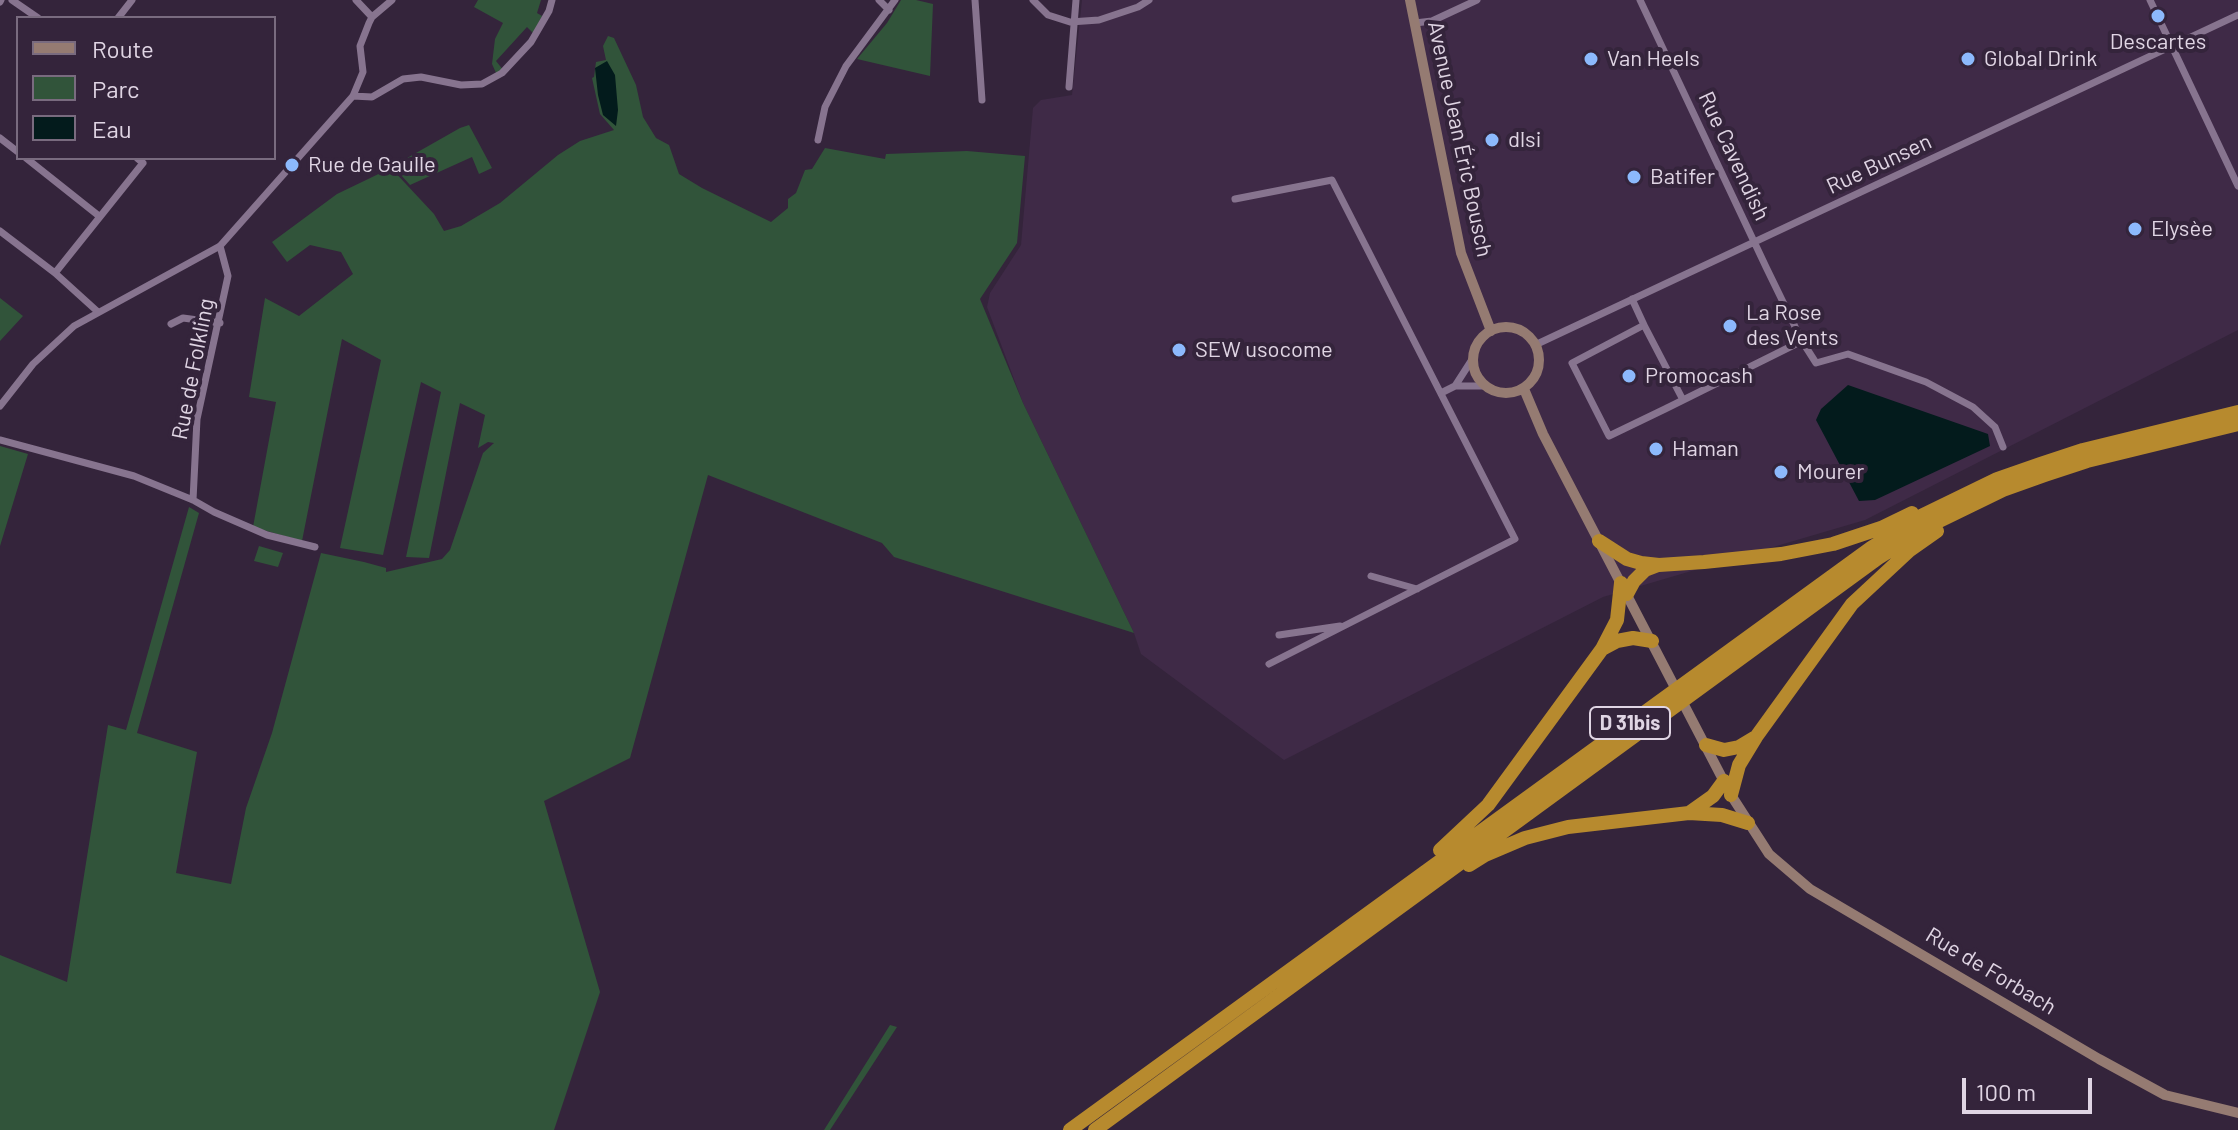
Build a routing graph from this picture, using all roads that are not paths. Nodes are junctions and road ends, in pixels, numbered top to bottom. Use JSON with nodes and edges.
{"nodes":[{"id":1,"x":12,"y":0,"type":"edge"},
{"id":2,"x":132,"y":0,"type":"edge"},
{"id":3,"x":356,"y":0,"type":"edge"},
{"id":4,"x":392,"y":0,"type":"edge"},
{"id":5,"x":552,"y":0,"type":"edge"},
{"id":6,"x":879,"y":0,"type":"edge"},
{"id":7,"x":895,"y":0,"type":"edge"},
{"id":8,"x":975,"y":0,"type":"edge"},
{"id":9,"x":1033,"y":0,"type":"edge"},
{"id":10,"x":1076,"y":0,"type":"edge"},
{"id":11,"x":1149,"y":0,"type":"edge"},
{"id":12,"x":1410,"y":0,"type":"edge"},
{"id":13,"x":1477,"y":0,"type":"edge"},
{"id":14,"x":1640,"y":0,"type":"edge"},
{"id":15,"x":2150,"y":0,"type":"edge"},
{"id":16,"x":889,"y":10,"type":"junction"},
{"id":17,"x":2238,"y":15,"type":"edge"},
{"id":18,"x":35,"y":16,"type":"edge"},
{"id":19,"x":120,"y":16,"type":"edge"},
{"id":20,"x":372,"y":17,"type":"junction"},
{"id":21,"x":1074,"y":21,"type":"junction"},
{"id":22,"x":1415,"y":23,"type":"junction"},
{"id":23,"x":2172,"y":46,"type":"junction"},
{"id":24,"x":1069,"y":87,"type":"dead end"},
{"id":25,"x":353,"y":96,"type":"junction"},
{"id":26,"x":982,"y":100,"type":"dead end"},
{"id":27,"x":0,"y":138,"type":"edge"},
{"id":28,"x":818,"y":140,"type":"dead end"},
{"id":29,"x":16,"y":150,"type":"edge"},
{"id":30,"x":29,"y":160,"type":"edge"},
{"id":31,"x":139,"y":160,"type":"edge"},
{"id":32,"x":2238,"y":186,"type":"edge"},
{"id":33,"x":1235,"y":199,"type":"dead end"},
{"id":34,"x":99,"y":216,"type":"junction"},
{"id":35,"x":0,"y":231,"type":"edge"},
{"id":36,"x":1755,"y":242,"type":"junction"},
{"id":37,"x":220,"y":246,"type":"junction"},
{"id":38,"x":55,"y":273,"type":"junction"},
{"id":39,"x":1632,"y":299,"type":"junction"},
{"id":40,"x":98,"y":312,"type":"junction"},
{"id":41,"x":220,"y":323,"type":"junction"},
{"id":42,"x":171,"y":324,"type":"dead end"},
{"id":43,"x":1644,"y":325,"type":"junction"},
{"id":44,"x":1491,"y":331,"type":"junction"},
{"id":45,"x":1802,"y":341,"type":"junction"},
{"id":46,"x":1535,"y":345,"type":"junction"},
{"id":47,"x":1473,"y":358,"type":"junction"},
{"id":48,"x":1455,"y":386,"type":"junction"},
{"id":49,"x":1485,"y":386,"type":"junction"},
{"id":50,"x":1524,"y":389,"type":"junction"},
{"id":51,"x":1441,"y":393,"type":"junction"},
{"id":52,"x":1683,"y":400,"type":"junction"},
{"id":53,"x":0,"y":406,"type":"edge"},
{"id":54,"x":2238,"y":412,"type":"edge"},
{"id":55,"x":2238,"y":424,"type":"edge"},
{"id":56,"x":0,"y":440,"type":"edge"},
{"id":57,"x":2003,"y":447,"type":"dead end"},
{"id":58,"x":2000,"y":484,"type":"junction"},
{"id":59,"x":193,"y":500,"type":"junction"},
{"id":60,"x":1599,"y":541,"type":"junction"},
{"id":61,"x":315,"y":547,"type":"dead end"},
{"id":62,"x":1659,"y":565,"type":"junction"},
{"id":63,"x":1371,"y":576,"type":"dead end"},
{"id":64,"x":1624,"y":588,"type":"junction"},
{"id":65,"x":1417,"y":589,"type":"junction"},
{"id":66,"x":1347,"y":625,"type":"junction"},
{"id":67,"x":1279,"y":635,"type":"dead end"},
{"id":68,"x":1652,"y":641,"type":"junction"},
{"id":69,"x":1602,"y":649,"type":"junction"},
{"id":70,"x":1269,"y":664,"type":"dead end"},
{"id":71,"x":1756,"y":737,"type":"junction"},
{"id":72,"x":1706,"y":745,"type":"junction"},
{"id":73,"x":1728,"y":788,"type":"junction"},
{"id":74,"x":1689,"y":813,"type":"junction"},
{"id":75,"x":1748,"y":823,"type":"junction"},
{"id":76,"x":1406,"y":901,"type":"junction"},
{"id":77,"x":1350,"y":927,"type":"junction"},
{"id":78,"x":2238,"y":1113,"type":"edge"},
{"id":79,"x":1070,"y":1130,"type":"edge"},
{"id":80,"x":1095,"y":1130,"type":"edge"}],
"edges":[{"from":1,"to":18,"type":"street"},
{"from":2,"to":19,"type":"street"},
{"from":3,"to":20,"type":"street"},
{"from":4,"to":20,"type":"street"},
{"from":5,"to":25,"type":"street"},
{"from":6,"to":16,"type":"street"},
{"from":7,"to":16,"type":"street"},
{"from":8,"to":26,"type":"street"},
{"from":9,"to":21,"type":"street"},
{"from":10,"to":21,"type":"street"},
{"from":11,"to":21,"type":"street"},
{"from":12,"to":22,"type":"main road","name":"Avenue Jean Éric Bousch"},
{"from":13,"to":22,"type":"street"},
{"from":14,"to":36,"type":"street","name":"Rue Cavendish"},
{"from":15,"to":23,"type":"street"},
{"from":16,"to":28,"type":"street"},
{"from":17,"to":23,"type":"street","name":"Rue Bunsen"},
{"from":20,"to":25,"type":"street"},
{"from":21,"to":24,"type":"street"},
{"from":22,"to":44,"type":"main road","name":"Avenue Jean Éric Bousch"},
{"from":23,"to":32,"type":"street"},
{"from":23,"to":36,"type":"street","name":"Rue Bunsen"},
{"from":25,"to":37,"type":"street"},
{"from":27,"to":29,"type":"street"},
{"from":30,"to":34,"type":"street"},
{"from":31,"to":34,"type":"street"},
{"from":33,"to":51,"type":"street"},
{"from":34,"to":38,"type":"street"},
{"from":35,"to":38,"type":"street"},
{"from":36,"to":39,"type":"street","name":"Rue Bunsen"},
{"from":36,"to":45,"type":"street","name":"Rue Cavendish"},
{"from":37,"to":40,"type":"street"},
{"from":37,"to":41,"type":"street","name":"Rue de Folkling"},
{"from":38,"to":40,"type":"street"},
{"from":39,"to":43,"type":"street"},
{"from":39,"to":46,"type":"street","name":"Rue Bunsen"},
{"from":40,"to":53,"type":"street"},
{"from":41,"to":42,"type":"street"},
{"from":41,"to":59,"type":"street","name":"Rue de Folkling"},
{"from":43,"to":52,"type":"street"},
{"from":43,"to":52,"type":"street"},
{"from":44,"to":46,"type":"main road"},
{"from":44,"to":47,"type":"main road"},
{"from":45,"to":52,"type":"street"},
{"from":45,"to":57,"type":"street"},
{"from":46,"to":50,"type":"main road"},
{"from":47,"to":48,"type":"street"},
{"from":47,"to":49,"type":"main road"},
{"from":48,"to":49,"type":"street"},
{"from":48,"to":51,"type":"street"},
{"from":49,"to":50,"type":"main road"},
{"from":50,"to":60,"type":"main road","name":"Rue de Forbach"},
{"from":51,"to":65,"type":"street"},
{"from":54,"to":58,"type":"highway","number":"D 31bis"},
{"from":55,"to":58,"type":"highway","number":"D 31bis"},
{"from":56,"to":59,"type":"street"},
{"from":58,"to":62,"type":"highway"},
{"from":58,"to":71,"type":"highway"},
{"from":58,"to":76,"type":"highway","number":"D 31bis"},
{"from":58,"to":77,"type":"highway","number":"D 31bis"},
{"from":59,"to":61,"type":"street"},
{"from":60,"to":62,"type":"highway"},
{"from":60,"to":64,"type":"main road","name":"Rue de Forbach"},
{"from":62,"to":64,"type":"highway"},
{"from":63,"to":65,"type":"street"},
{"from":64,"to":68,"type":"main road","name":"Rue de Forbach"},
{"from":64,"to":69,"type":"highway"},
{"from":65,"to":66,"type":"street"},
{"from":66,"to":67,"type":"street"},
{"from":66,"to":70,"type":"street"},
{"from":68,"to":69,"type":"highway"},
{"from":68,"to":72,"type":"main road","name":"Rue de Forbach"},
{"from":69,"to":77,"type":"highway"},
{"from":71,"to":72,"type":"highway"},
{"from":71,"to":73,"type":"highway"},
{"from":72,"to":73,"type":"main road","name":"Rue de Forbach"},
{"from":73,"to":74,"type":"highway"},
{"from":73,"to":75,"type":"main road","name":"Rue de Forbach"},
{"from":74,"to":75,"type":"highway"},
{"from":74,"to":76,"type":"highway"},
{"from":75,"to":78,"type":"main road","name":"Rue de Forbach"},
{"from":76,"to":80,"type":"highway","number":"D 31bis"},
{"from":77,"to":79,"type":"highway","number":"D 31bis"}]}
